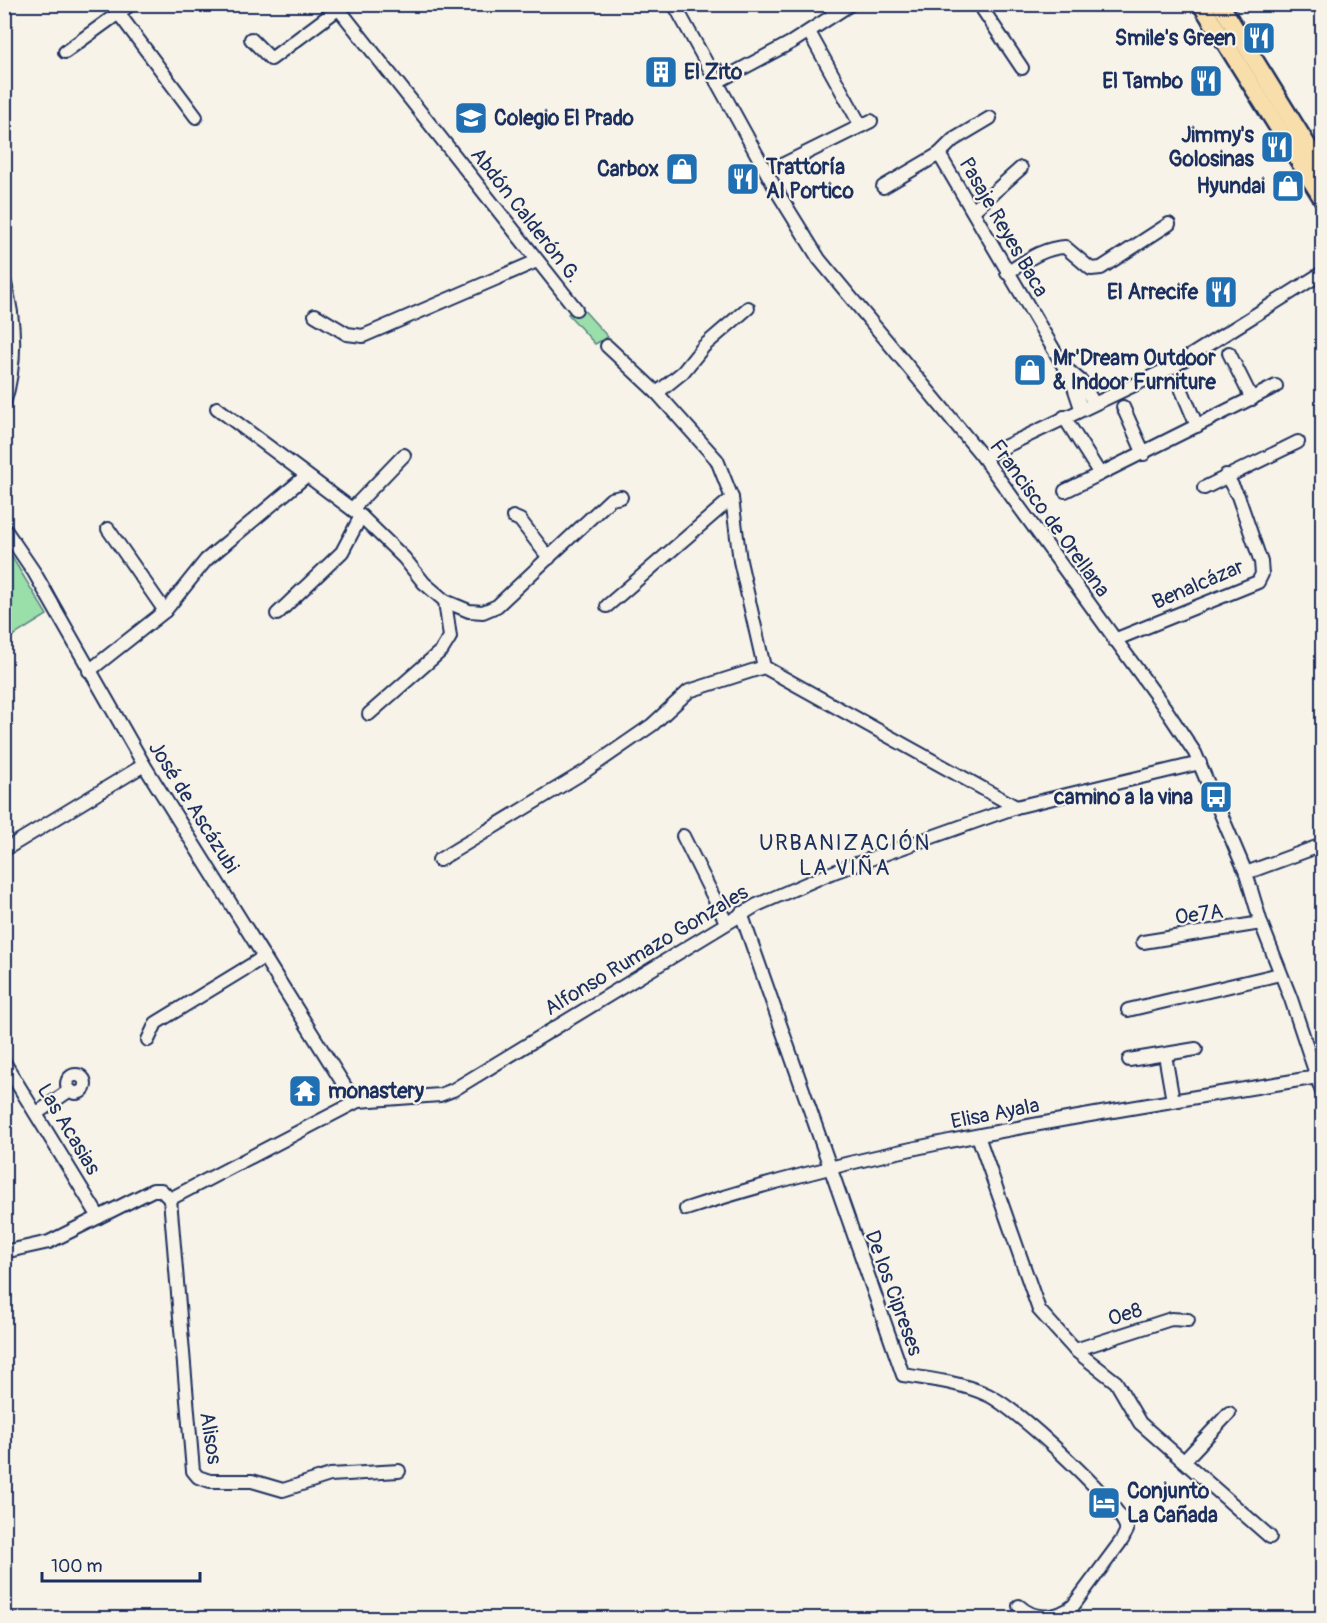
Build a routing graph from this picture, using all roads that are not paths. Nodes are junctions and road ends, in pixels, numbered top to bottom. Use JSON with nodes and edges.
{"nodes":[{"id":1,"x":131,"y":4,"type":"edge"},
{"id":2,"x":674,"y":4,"type":"edge"},
{"id":3,"x":851,"y":4,"type":"edge"},
{"id":4,"x":979,"y":4,"type":"edge"},
{"id":5,"x":1201,"y":4,"type":"edge"},
{"id":6,"x":1220,"y":4,"type":"edge"},
{"id":7,"x":337,"y":7,"type":"edge"},
{"id":8,"x":832,"y":10,"type":"edge"},
{"id":9,"x":119,"y":14,"type":"junction"},
{"id":10,"x":809,"y":32,"type":"junction"},
{"id":11,"x":251,"y":39,"type":"dead end"},
{"id":12,"x":65,"y":52,"type":"dead end"},
{"id":13,"x":1022,"y":68,"type":"dead end"},
{"id":14,"x":717,"y":82,"type":"junction"},
{"id":15,"x":196,"y":117,"type":"dead end"},
{"id":16,"x":990,"y":118,"type":"dead end"},
{"id":17,"x":939,"y":154,"type":"junction"},
{"id":18,"x":784,"y":164,"type":"dead end"},
{"id":19,"x":1021,"y":168,"type":"dead end"},
{"id":20,"x":1323,"y":169,"type":"edge"},
{"id":21,"x":883,"y":187,"type":"dead end"},
{"id":22,"x":1323,"y":198,"type":"edge"},
{"id":23,"x":973,"y":211,"type":"junction"},
{"id":24,"x":1169,"y":224,"type":"dead end"},
{"id":25,"x":537,"y":261,"type":"junction"},
{"id":26,"x":1007,"y":273,"type":"junction"},
{"id":27,"x":1323,"y":273,"type":"edge"},
{"id":28,"x":4,"y":280,"type":"edge"},
{"id":29,"x":748,"y":308,"type":"dead end"},
{"id":30,"x":576,"y":309,"type":"dead end"},
{"id":31,"x":315,"y":315,"type":"dead end"},
{"id":32,"x":607,"y":346,"type":"dead end"},
{"id":33,"x":1229,"y":353,"type":"dead end"},
{"id":34,"x":1069,"y":372,"type":"junction"},
{"id":35,"x":1178,"y":381,"type":"dead end"},
{"id":36,"x":1276,"y":386,"type":"dead end"},
{"id":37,"x":657,"y":393,"type":"junction"},
{"id":38,"x":1252,"y":399,"type":"junction"},
{"id":39,"x":1094,"y":402,"type":"junction"},
{"id":40,"x":4,"y":404,"type":"edge"},
{"id":41,"x":1123,"y":407,"type":"dead end"},
{"id":42,"x":217,"y":408,"type":"dead end"},
{"id":43,"x":1081,"y":408,"type":"junction"},
{"id":44,"x":1064,"y":417,"type":"junction"},
{"id":45,"x":1197,"y":426,"type":"junction"},
{"id":46,"x":1298,"y":442,"type":"dead end"},
{"id":47,"x":1144,"y":454,"type":"junction"},
{"id":48,"x":404,"y":455,"type":"dead end"},
{"id":49,"x":983,"y":457,"type":"junction"},
{"id":50,"x":1100,"y":474,"type":"junction"},
{"id":51,"x":1226,"y":475,"type":"junction"},
{"id":52,"x":306,"y":476,"type":"junction"},
{"id":53,"x":1204,"y":488,"type":"dead end"},
{"id":54,"x":1065,"y":491,"type":"dead end"},
{"id":55,"x":621,"y":497,"type":"dead end"},
{"id":56,"x":732,"y":498,"type":"junction"},
{"id":57,"x":357,"y":512,"type":"junction"},
{"id":58,"x":513,"y":517,"type":"dead end"},
{"id":59,"x":4,"y":528,"type":"edge"},
{"id":60,"x":108,"y":529,"type":"dead end"},
{"id":61,"x":549,"y":558,"type":"junction"},
{"id":62,"x":445,"y":601,"type":"junction"},
{"id":63,"x":606,"y":606,"type":"dead end"},
{"id":64,"x":165,"y":611,"type":"junction"},
{"id":65,"x":277,"y":614,"type":"dead end"},
{"id":66,"x":1114,"y":640,"type":"junction"},
{"id":67,"x":764,"y":667,"type":"junction"},
{"id":68,"x":89,"y":671,"type":"junction"},
{"id":69,"x":369,"y":714,"type":"dead end"},
{"id":70,"x":1200,"y":763,"type":"junction"},
{"id":71,"x":144,"y":765,"type":"junction"},
{"id":72,"x":1016,"y":807,"type":"junction"},
{"id":73,"x":683,"y":836,"type":"dead end"},
{"id":74,"x":1323,"y":846,"type":"edge"},
{"id":75,"x":4,"y":850,"type":"edge"},
{"id":76,"x":439,"y":860,"type":"dead end"},
{"id":77,"x":1246,"y":873,"type":"junction"},
{"id":78,"x":741,"y":913,"type":"junction"},
{"id":79,"x":726,"y":922,"type":"junction"},
{"id":80,"x":1261,"y":923,"type":"junction"},
{"id":81,"x":1143,"y":942,"type":"dead end"},
{"id":82,"x":264,"y":957,"type":"junction"},
{"id":83,"x":1280,"y":974,"type":"junction"},
{"id":84,"x":1128,"y":1010,"type":"dead end"},
{"id":85,"x":148,"y":1040,"type":"dead end"},
{"id":86,"x":1196,"y":1049,"type":"dead end"},
{"id":87,"x":1165,"y":1055,"type":"junction"},
{"id":88,"x":1129,"y":1060,"type":"dead end"},
{"id":89,"x":4,"y":1062,"type":"edge"},
{"id":90,"x":1317,"y":1077,"type":"junction"},
{"id":91,"x":70,"y":1090,"type":"dead end"},
{"id":92,"x":1323,"y":1092,"type":"edge"},
{"id":93,"x":358,"y":1101,"type":"junction"},
{"id":94,"x":1173,"y":1101,"type":"junction"},
{"id":95,"x":37,"y":1113,"type":"junction"},
{"id":96,"x":978,"y":1136,"type":"junction"},
{"id":97,"x":831,"y":1166,"type":"junction"},
{"id":98,"x":170,"y":1199,"type":"junction"},
{"id":99,"x":686,"y":1209,"type":"dead end"},
{"id":100,"x":99,"y":1217,"type":"junction"},
{"id":101,"x":4,"y":1252,"type":"edge"},
{"id":102,"x":1188,"y":1320,"type":"dead end"},
{"id":103,"x":1075,"y":1350,"type":"junction"},
{"id":104,"x":1229,"y":1413,"type":"dead end"},
{"id":105,"x":1184,"y":1461,"type":"junction"},
{"id":106,"x":399,"y":1471,"type":"dead end"},
{"id":107,"x":1270,"y":1538,"type":"dead end"},
{"id":108,"x":1019,"y":1606,"type":"dead end"},
{"id":109,"x":4,"y":1615,"type":"edge"},
{"id":110,"x":8,"y":1618,"type":"edge"}],
"edges":[{"from":1,"to":9,"type":"street"},
{"from":2,"to":14,"type":"street","name":"Francisco de Orellana"},
{"from":3,"to":8,"type":"street"},
{"from":4,"to":13,"type":"street"},
{"from":5,"to":22,"type":"main road"},
{"from":6,"to":20,"type":"main road"},
{"from":7,"to":11,"type":"street"},
{"from":7,"to":25,"type":"street","name":"Abdón Calderón G."},
{"from":8,"to":10,"type":"street"},
{"from":9,"to":12,"type":"street"},
{"from":9,"to":15,"type":"street"},
{"from":10,"to":14,"type":"street"},
{"from":10,"to":18,"type":"street"},
{"from":14,"to":49,"type":"street","name":"Francisco de Orellana"},
{"from":16,"to":17,"type":"street","name":"Pasaje Reyes Baca"},
{"from":17,"to":21,"type":"street"},
{"from":17,"to":23,"type":"street","name":"Pasaje Reyes Baca"},
{"from":19,"to":23,"type":"street"},
{"from":23,"to":26,"type":"street","name":"Pasaje Reyes Baca"},
{"from":24,"to":26,"type":"street"},
{"from":25,"to":30,"type":"street","name":"Abdón Calderón G."},
{"from":25,"to":31,"type":"street"},
{"from":26,"to":34,"type":"street","name":"Pasaje Reyes Baca"},
{"from":27,"to":39,"type":"street"},
{"from":28,"to":40,"type":"street"},
{"from":29,"to":37,"type":"street"},
{"from":32,"to":37,"type":"street"},
{"from":33,"to":38,"type":"street"},
{"from":34,"to":39,"type":"street","name":"Pasaje Reyes Baca"},
{"from":34,"to":43,"type":"street","name":"Pasaje Reyes Baca"},
{"from":35,"to":45,"type":"street"},
{"from":36,"to":38,"type":"street"},
{"from":37,"to":56,"type":"street"},
{"from":38,"to":45,"type":"street"},
{"from":39,"to":43,"type":"street"},
{"from":41,"to":47,"type":"street"},
{"from":42,"to":52,"type":"street"},
{"from":43,"to":44,"type":"street"},
{"from":44,"to":49,"type":"street"},
{"from":44,"to":50,"type":"street"},
{"from":45,"to":47,"type":"street"},
{"from":46,"to":51,"type":"street"},
{"from":47,"to":50,"type":"street"},
{"from":48,"to":57,"type":"street"},
{"from":49,"to":66,"type":"street","name":"Francisco de Orellana"},
{"from":50,"to":54,"type":"street"},
{"from":51,"to":53,"type":"street"},
{"from":51,"to":66,"type":"street","name":"Benalcázar"},
{"from":52,"to":57,"type":"street"},
{"from":52,"to":64,"type":"street"},
{"from":55,"to":61,"type":"street"},
{"from":56,"to":63,"type":"street"},
{"from":56,"to":67,"type":"street"},
{"from":57,"to":62,"type":"street"},
{"from":57,"to":65,"type":"street"},
{"from":58,"to":61,"type":"street"},
{"from":59,"to":68,"type":"street","name":"José de Ascázubi"},
{"from":60,"to":64,"type":"street"},
{"from":61,"to":62,"type":"street"},
{"from":62,"to":69,"type":"street"},
{"from":64,"to":68,"type":"street"},
{"from":66,"to":70,"type":"street","name":"Francisco de Orellana"},
{"from":67,"to":72,"type":"street"},
{"from":67,"to":76,"type":"street"},
{"from":68,"to":71,"type":"street","name":"José de Ascázubi"},
{"from":70,"to":72,"type":"street","name":"Alfonso Rumazo Gonzales"},
{"from":70,"to":77,"type":"street","name":"Francisco de Orellana"},
{"from":71,"to":75,"type":"street"},
{"from":71,"to":82,"type":"street","name":"José de Ascázubi"},
{"from":72,"to":78,"type":"street","name":"Alfonso Rumazo Gonzales"},
{"from":73,"to":79,"type":"street"},
{"from":74,"to":77,"type":"street"},
{"from":77,"to":80,"type":"street","name":"Francisco de Orellana"},
{"from":78,"to":79,"type":"street","name":"Alfonso Rumazo Gonzales"},
{"from":78,"to":97,"type":"street","name":"De los Cipreses"},
{"from":79,"to":93,"type":"street","name":"Alfonso Rumazo Gonzales"},
{"from":80,"to":81,"type":"street","name":"Oe7A"},
{"from":80,"to":83,"type":"street","name":"Francisco de Orellana"},
{"from":82,"to":85,"type":"street"},
{"from":82,"to":93,"type":"street","name":"José de Ascázubi"},
{"from":83,"to":84,"type":"street"},
{"from":83,"to":90,"type":"street","name":"Francisco de Orellana"},
{"from":86,"to":87,"type":"street"},
{"from":87,"to":88,"type":"street"},
{"from":87,"to":94,"type":"street"},
{"from":89,"to":95,"type":"street","name":"Las Acasias"},
{"from":90,"to":92,"type":"street","name":"Francisco de Orellana"},
{"from":90,"to":94,"type":"street","name":"Elisa Ayala"},
{"from":91,"to":95,"type":"street"},
{"from":93,"to":98,"type":"street"},
{"from":94,"to":96,"type":"street","name":"Elisa Ayala"},
{"from":95,"to":100,"type":"street","name":"Las Acasias"},
{"from":96,"to":97,"type":"street","name":"Elisa Ayala"},
{"from":96,"to":103,"type":"street"},
{"from":97,"to":99,"type":"street","name":"Elisa Ayala"},
{"from":97,"to":108,"type":"street","name":"De los Cipreses"},
{"from":98,"to":100,"type":"street"},
{"from":98,"to":106,"type":"street","name":"Alisos"},
{"from":100,"to":101,"type":"street"},
{"from":102,"to":103,"type":"street","name":"Oe8"},
{"from":103,"to":105,"type":"street"},
{"from":104,"to":105,"type":"street"},
{"from":105,"to":107,"type":"street"},
{"from":109,"to":110,"type":"street"}]}
